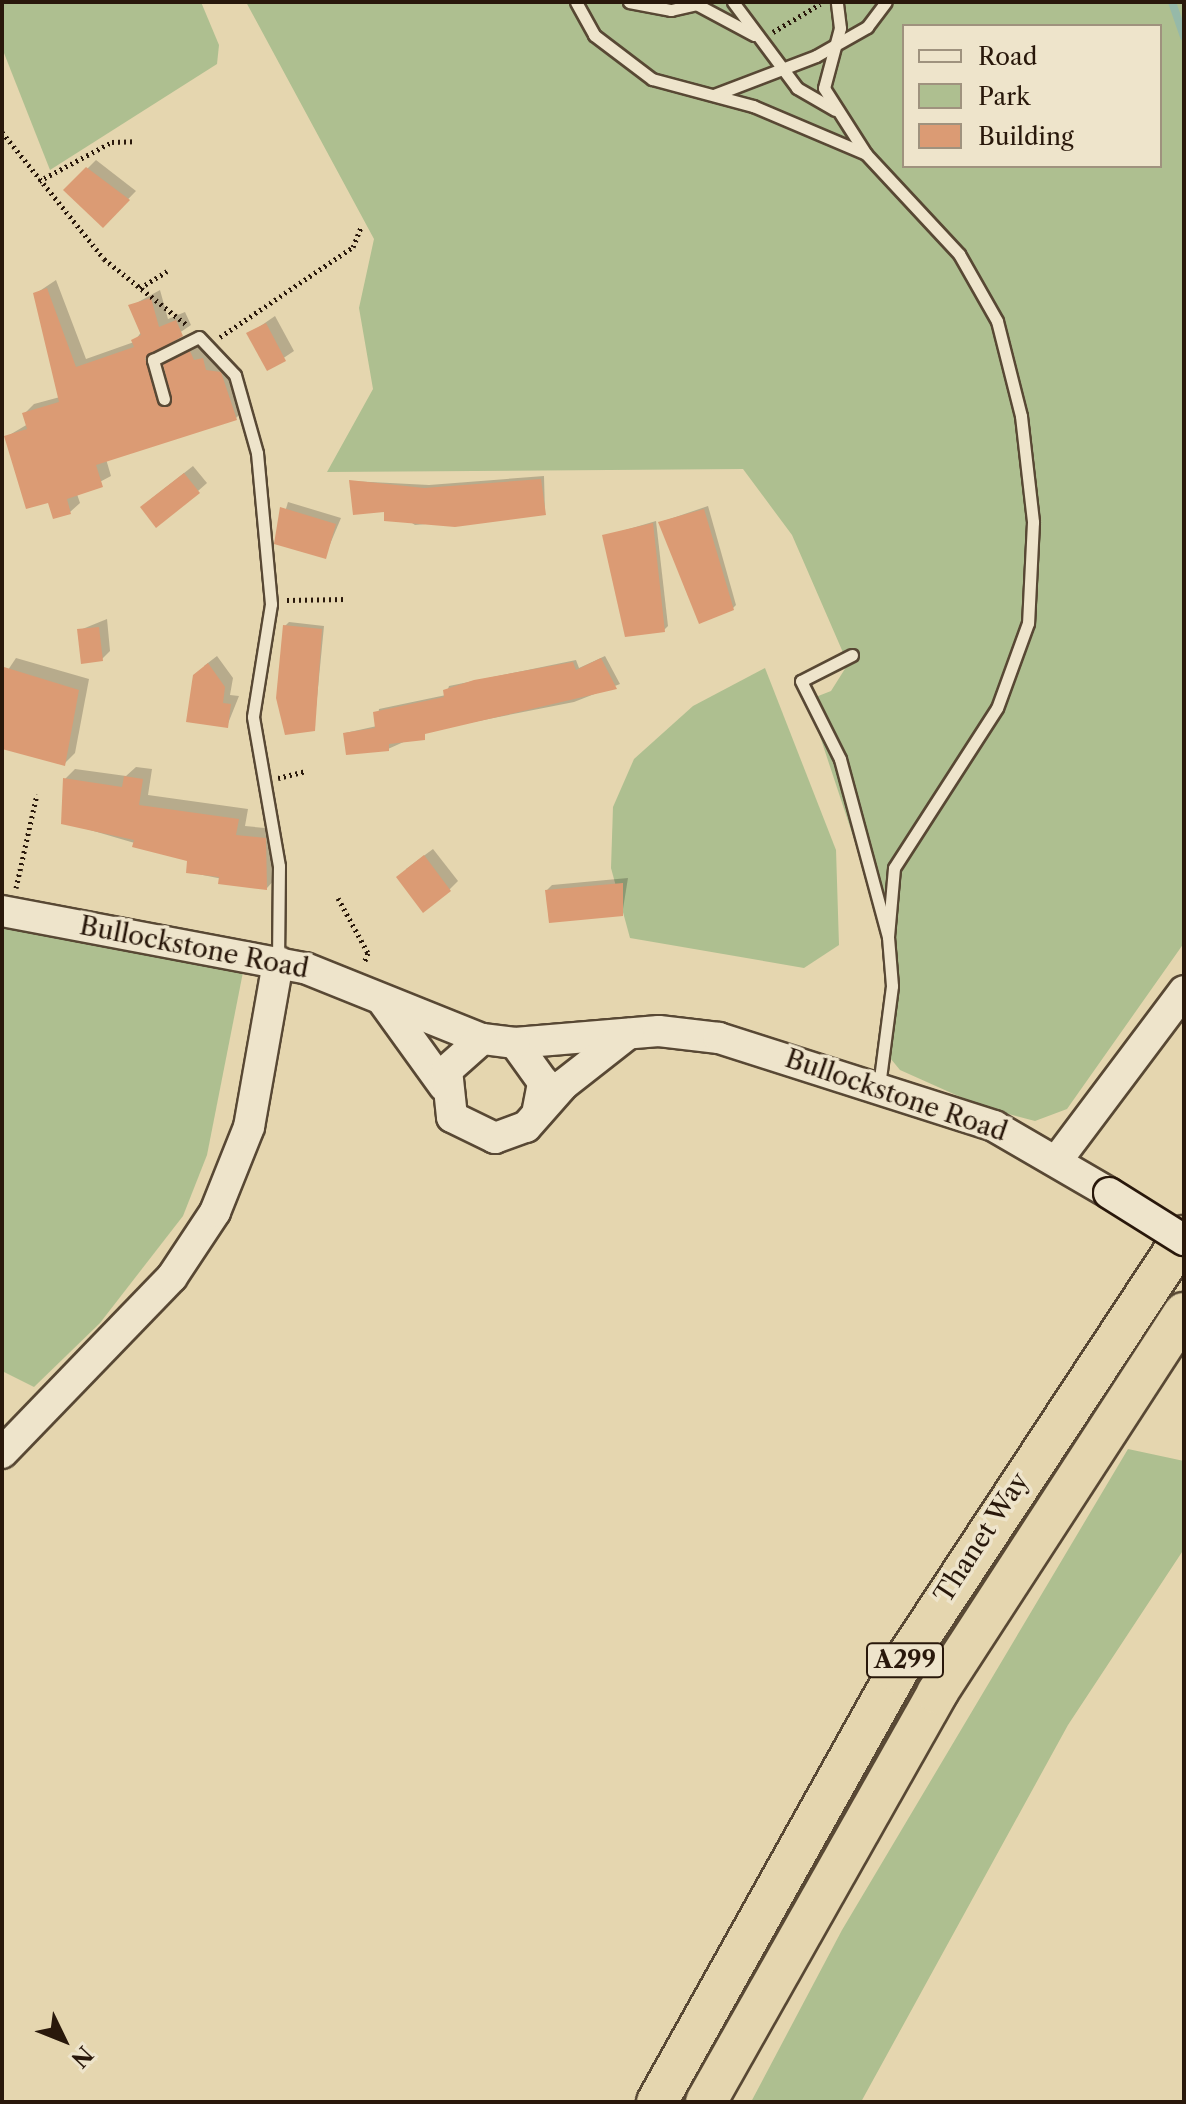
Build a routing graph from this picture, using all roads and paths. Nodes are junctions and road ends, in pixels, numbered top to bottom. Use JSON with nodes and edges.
{"nodes":[{"id":1,"x":576,"y":2,"type":"edge"},
{"id":2,"x":629,"y":2,"type":"edge"},
{"id":3,"x":733,"y":2,"type":"edge"},
{"id":4,"x":823,"y":2,"type":"edge"},
{"id":5,"x":837,"y":2,"type":"edge"},
{"id":6,"x":886,"y":2,"type":"edge"},
{"id":7,"x":765,"y":42,"type":"junction"},
{"id":8,"x":836,"y":44,"type":"junction"},
{"id":9,"x":783,"y":72,"type":"junction"},
{"id":10,"x":711,"y":96,"type":"junction"},
{"id":11,"x":835,"y":110,"type":"junction"},
{"id":12,"x":2,"y":132,"type":"edge"},
{"id":13,"x":135,"y":141,"type":"dead end"},
{"id":14,"x":866,"y":154,"type":"junction"},
{"id":15,"x":39,"y":181,"type":"junction"},
{"id":16,"x":361,"y":227,"type":"dead end"},
{"id":17,"x":167,"y":271,"type":"dead end"},
{"id":18,"x":140,"y":288,"type":"junction"},
{"id":19,"x":199,"y":337,"type":"junction"},
{"id":20,"x":210,"y":345,"type":"junction"},
{"id":21,"x":164,"y":399,"type":"dead end"},
{"id":22,"x":346,"y":599,"type":"dead end"},
{"id":23,"x":271,"y":604,"type":"junction"},
{"id":24,"x":852,"y":655,"type":"dead end"},
{"id":25,"x":306,"y":771,"type":"dead end"},
{"id":26,"x":265,"y":781,"type":"junction"},
{"id":27,"x":37,"y":794,"type":"dead end"},
{"id":28,"x":338,"y":898,"type":"dead end"},
{"id":29,"x":6,"y":912,"type":"edge"},
{"id":30,"x":888,"y":937,"type":"junction"},
{"id":31,"x":278,"y":962,"type":"junction"},
{"id":32,"x":351,"y":984,"type":"junction"},
{"id":33,"x":1184,"y":991,"type":"edge"},
{"id":34,"x":382,"y":1000,"type":"junction"},
{"id":35,"x":630,"y":1033,"type":"junction"},
{"id":36,"x":482,"y":1039,"type":"junction"},
{"id":37,"x":515,"y":1043,"type":"junction"},
{"id":38,"x":444,"y":1086,"type":"junction"},
{"id":39,"x":879,"y":1087,"type":"junction"},
{"id":40,"x":537,"y":1114,"type":"junction"},
{"id":41,"x":1058,"y":1159,"type":"junction"},
{"id":42,"x":1184,"y":1238,"type":"edge"},
{"id":43,"x":1184,"y":1313,"type":"edge"},
{"id":44,"x":2,"y":1453,"type":"edge"},
{"id":45,"x":657,"y":2102,"type":"edge"},
{"id":46,"x":706,"y":2102,"type":"edge"}],
"edges":[{"from":1,"to":10,"type":"lane"},
{"from":2,"to":7,"type":"lane"},
{"from":3,"to":7,"type":"lane"},
{"from":4,"to":7,"type":"path"},
{"from":5,"to":8,"type":"lane"},
{"from":6,"to":8,"type":"lane"},
{"from":7,"to":9,"type":"lane"},
{"from":8,"to":9,"type":"lane"},
{"from":8,"to":11,"type":"lane"},
{"from":9,"to":10,"type":"lane"},
{"from":9,"to":11,"type":"lane"},
{"from":10,"to":14,"type":"lane"},
{"from":11,"to":14,"type":"lane"},
{"from":12,"to":15,"type":"path"},
{"from":13,"to":15,"type":"path"},
{"from":14,"to":30,"type":"lane"},
{"from":15,"to":18,"type":"path"},
{"from":16,"to":20,"type":"path"},
{"from":17,"to":18,"type":"path"},
{"from":18,"to":19,"type":"path"},
{"from":19,"to":20,"type":"lane"},
{"from":19,"to":21,"type":"lane"},
{"from":20,"to":23,"type":"lane"},
{"from":22,"to":23,"type":"path"},
{"from":23,"to":26,"type":"lane"},
{"from":24,"to":30,"type":"lane"},
{"from":25,"to":26,"type":"path"},
{"from":26,"to":31,"type":"lane"},
{"from":27,"to":29,"type":"path"},
{"from":28,"to":32,"type":"path"},
{"from":29,"to":31,"type":"street","name":"Bullockstone Road"},
{"from":30,"to":39,"type":"lane"},
{"from":31,"to":32,"type":"street","name":"Bullockstone Road"},
{"from":31,"to":44,"type":"street"},
{"from":32,"to":34,"type":"street","name":"Bullockstone Road"},
{"from":33,"to":41,"type":"street"},
{"from":34,"to":36,"type":"street","name":"Bullockstone Road"},
{"from":34,"to":38,"type":"street","name":"Bullockstone Road"},
{"from":35,"to":37,"type":"street","name":"Bullockstone Road"},
{"from":35,"to":39,"type":"street","name":"Bullockstone Road"},
{"from":35,"to":40,"type":"street","name":"Bullockstone Road"},
{"from":36,"to":37,"type":"street","name":"Bullockstone Road"},
{"from":36,"to":38,"type":"street"},
{"from":37,"to":40,"type":"street"},
{"from":38,"to":40,"type":"street","name":"Bullockstone Road"},
{"from":39,"to":41,"type":"street","name":"Bullockstone Road"},
{"from":41,"to":42,"type":"street","name":"Bullockstone Road","bridge":true},
{"from":42,"to":45,"type":"highway","name":"Thanet Way","number":"A299"},
{"from":43,"to":46,"type":"highway","name":"Thanet Way","number":"A299"}]}
